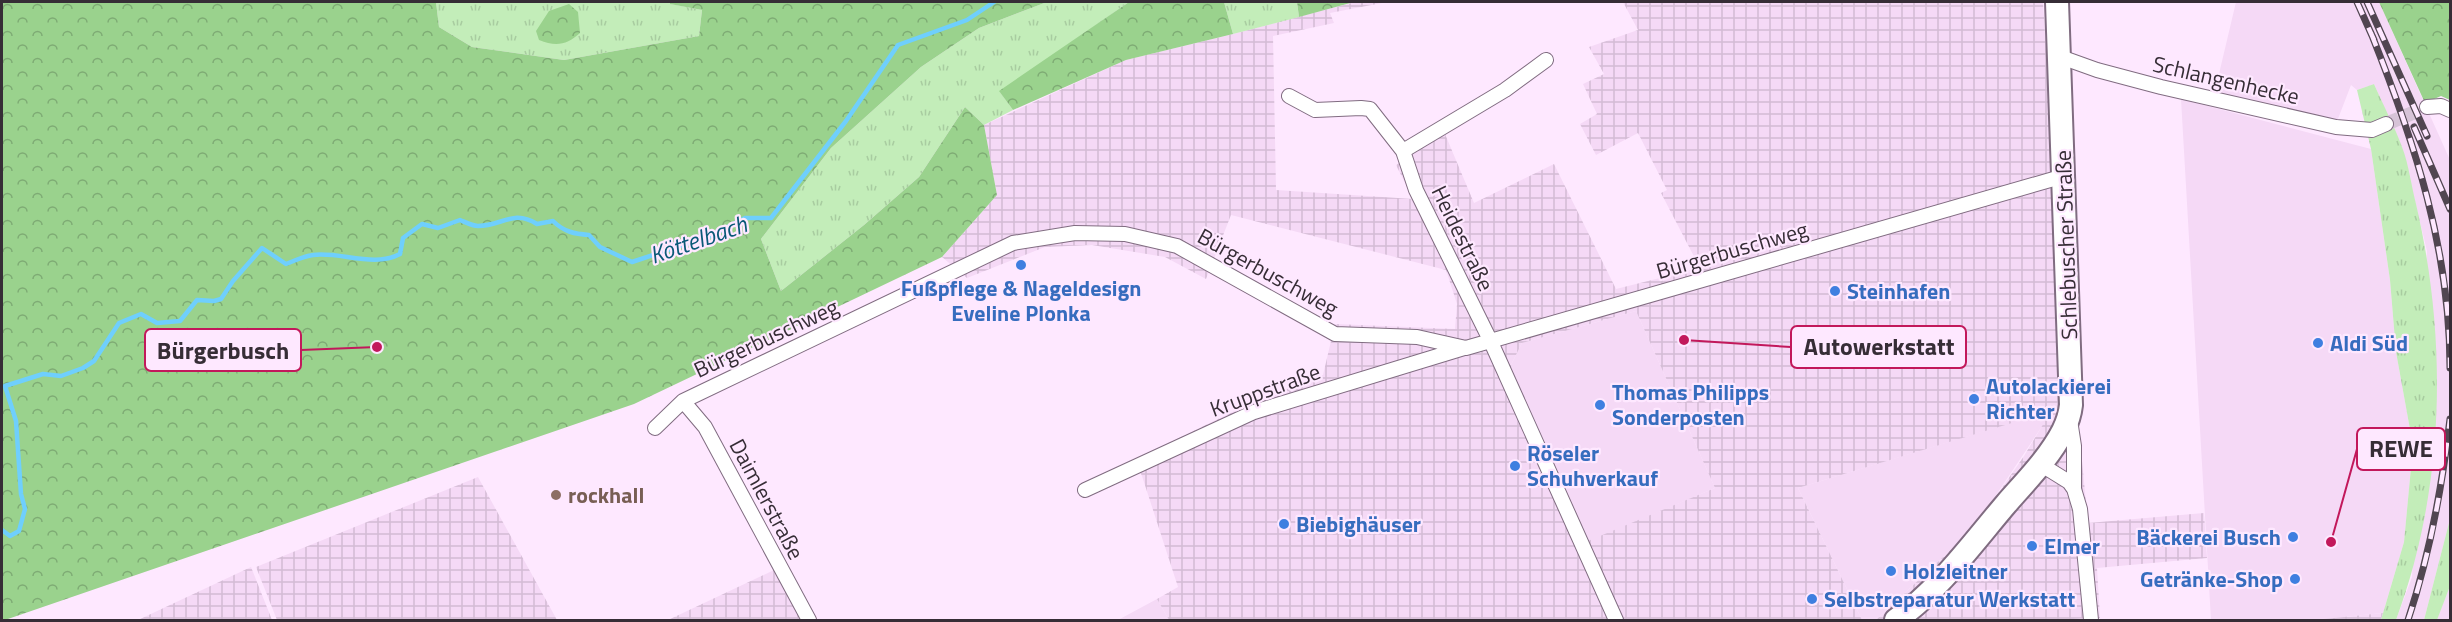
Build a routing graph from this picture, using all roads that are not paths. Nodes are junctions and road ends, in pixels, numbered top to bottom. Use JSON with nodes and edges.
{"nodes":[{"id":1,"x":2056,"y":2,"type":"edge"},
{"id":2,"x":2058,"y":56,"type":"junction"},
{"id":3,"x":1546,"y":60,"type":"dead end"},
{"id":4,"x":1289,"y":96,"type":"dead end"},
{"id":5,"x":2427,"y":107,"type":"tunnel mouth"},
{"id":6,"x":2451,"y":110,"type":"edge"},
{"id":7,"x":2386,"y":124,"type":"tunnel mouth"},
{"id":8,"x":1403,"y":151,"type":"junction"},
{"id":9,"x":2064,"y":176,"type":"junction"},
{"id":10,"x":1491,"y":342,"type":"junction"},
{"id":11,"x":1466,"y":348,"type":"junction"},
{"id":12,"x":683,"y":401,"type":"junction"},
{"id":13,"x":2069,"y":417,"type":"junction"},
{"id":14,"x":655,"y":428,"type":"dead end"},
{"id":15,"x":2040,"y":464,"type":"junction"},
{"id":16,"x":2074,"y":489,"type":"junction"},
{"id":17,"x":1085,"y":490,"type":"dead end"},
{"id":18,"x":809,"y":621,"type":"edge"},
{"id":19,"x":1616,"y":621,"type":"edge"},
{"id":20,"x":1896,"y":621,"type":"edge"},
{"id":21,"x":2091,"y":621,"type":"edge"}],
"edges":[{"from":1,"to":2,"type":"main road","name":"Schlebuscher Straße"},
{"from":2,"to":7,"type":"street","name":"Schlangenhecke"},
{"from":2,"to":9,"type":"main road","name":"Schlebuscher Straße"},
{"from":3,"to":8,"type":"street"},
{"from":4,"to":8,"type":"street","name":"Heidestraße"},
{"from":5,"to":6,"type":"street"},
{"from":8,"to":10,"type":"street","name":"Heidestraße"},
{"from":9,"to":10,"type":"street","name":"Bürgerbuschweg"},
{"from":9,"to":13,"type":"main road","name":"Schlebuscher Straße"},
{"from":10,"to":11,"type":"street","name":"Bürgerbuschweg"},
{"from":10,"to":19,"type":"street","name":"Heidestraße"},
{"from":11,"to":12,"type":"street","name":"Bürgerbuschweg"},
{"from":11,"to":17,"type":"street","name":"Kruppstraße"},
{"from":12,"to":14,"type":"street","name":"Bürgerbuschweg"},
{"from":12,"to":18,"type":"street","name":"Daimlerstraße"},
{"from":13,"to":15,"type":"main road"},
{"from":13,"to":16,"type":"street","name":"Schlebuscher Straße"},
{"from":15,"to":16,"type":"street"},
{"from":15,"to":20,"type":"main road"},
{"from":16,"to":21,"type":"street","name":"Schlebuscher Straße"}]}
